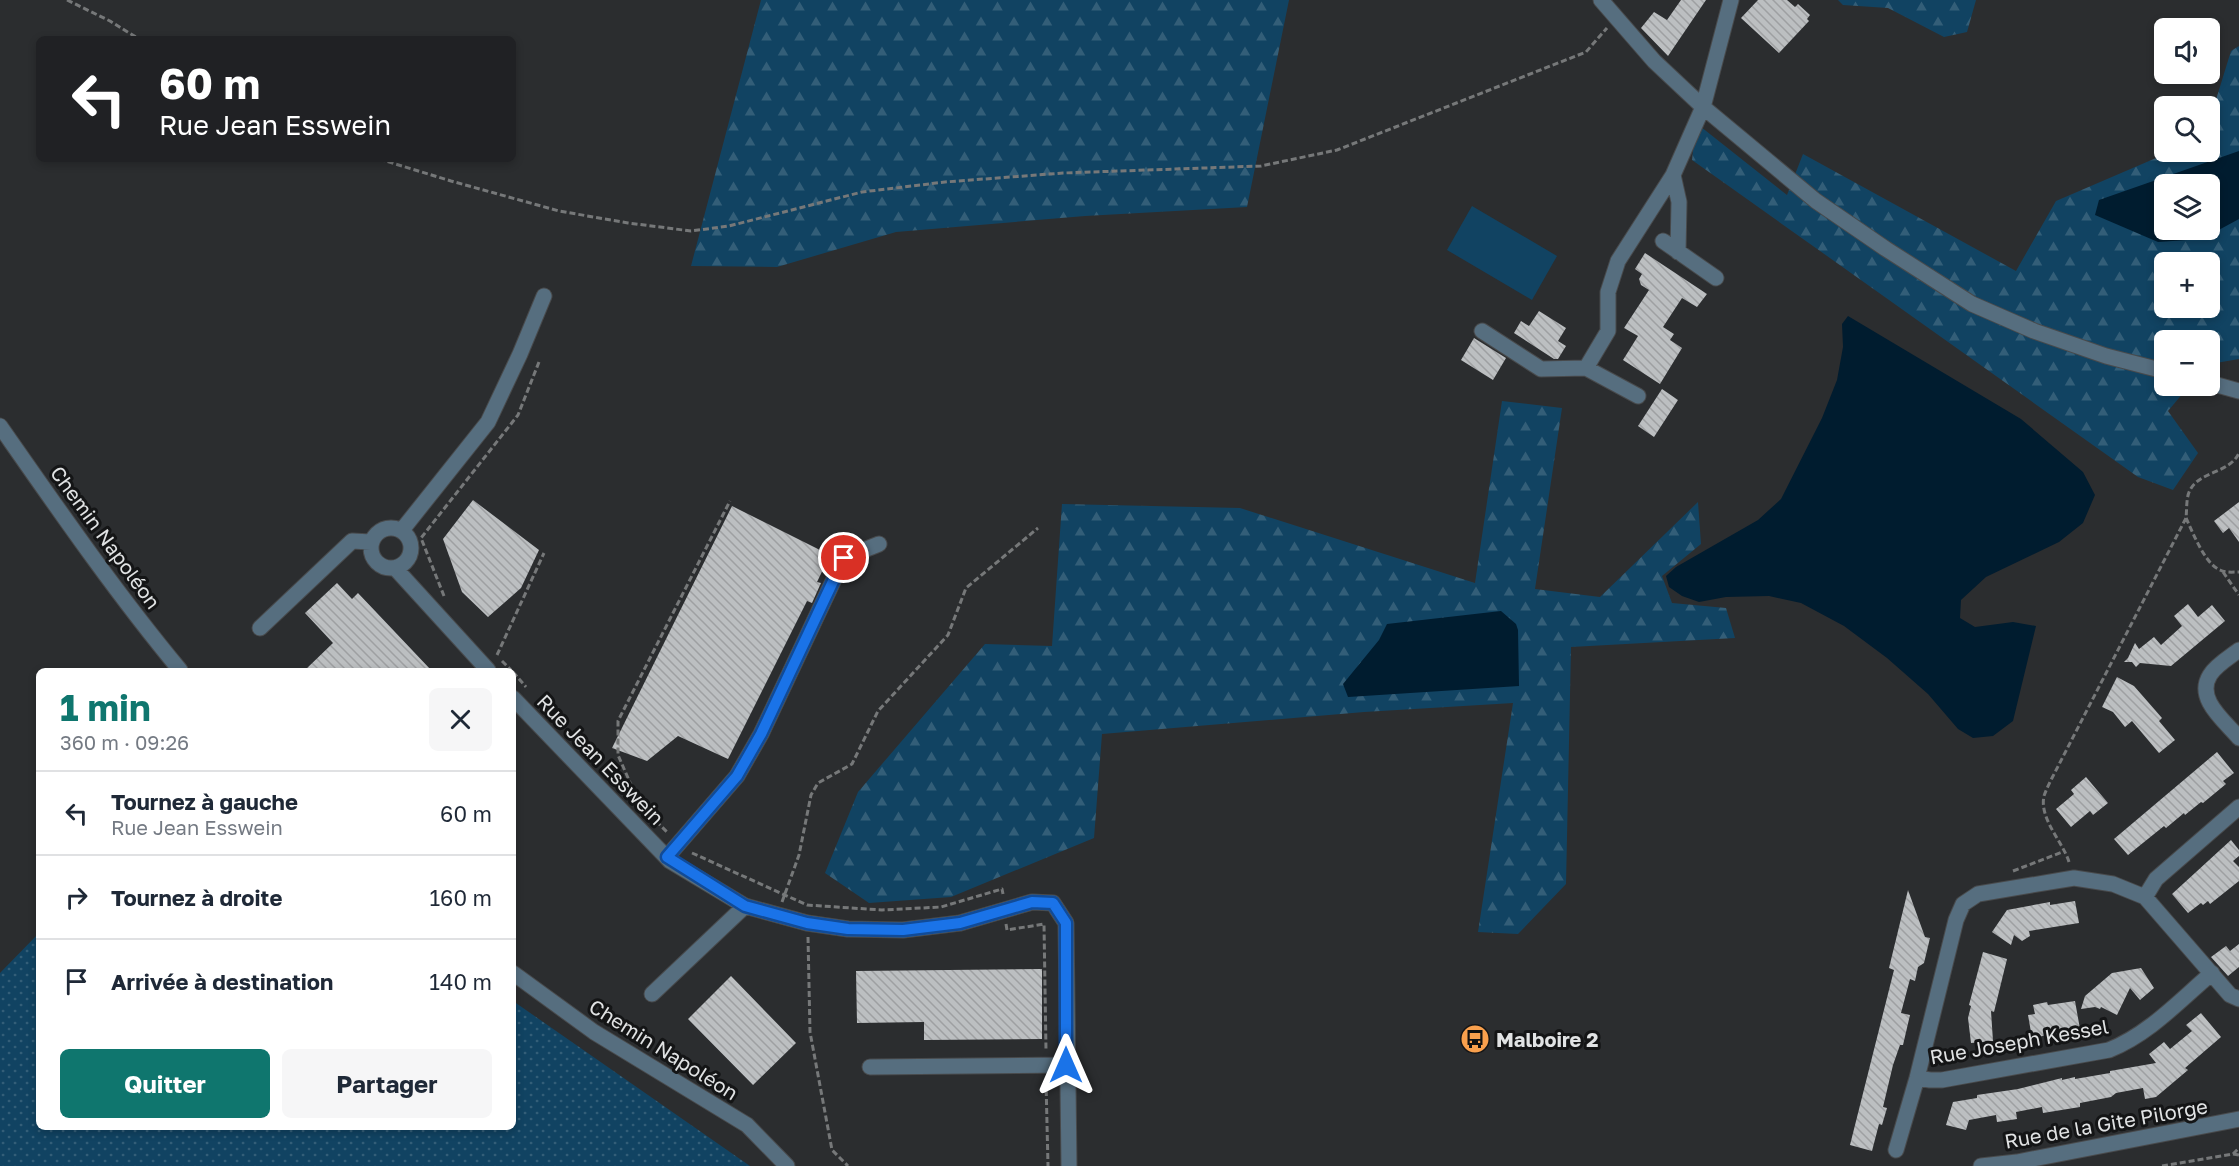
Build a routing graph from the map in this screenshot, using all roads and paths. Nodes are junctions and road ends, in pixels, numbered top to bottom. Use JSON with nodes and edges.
{"nodes":[{"id":1,"x":67,"y":0,"type":"edge"},
{"id":2,"x":1601,"y":0,"type":"edge"},
{"id":3,"x":1731,"y":0,"type":"edge"},
{"id":4,"x":1616,"y":17,"type":"junction"},
{"id":5,"x":134,"y":36,"type":"edge"},
{"id":6,"x":1703,"y":107,"type":"junction"},
{"id":7,"x":390,"y":162,"type":"edge"},
{"id":8,"x":1673,"y":175,"type":"junction"},
{"id":9,"x":1664,"y":241,"type":"dead end"},
{"id":10,"x":1678,"y":252,"type":"junction"},
{"id":11,"x":1716,"y":278,"type":"dead end"},
{"id":12,"x":544,"y":296,"type":"dead end"},
{"id":13,"x":1482,"y":331,"type":"dead end"},
{"id":14,"x":539,"y":362,"type":"dead end"},
{"id":15,"x":1586,"y":368,"type":"junction"},
{"id":16,"x":2154,"y":368,"type":"edge"},
{"id":17,"x":2220,"y":387,"type":"edge"},
{"id":18,"x":2239,"y":392,"type":"edge"},
{"id":19,"x":1638,"y":396,"type":"dead end"},
{"id":20,"x":0,"y":426,"type":"edge"},
{"id":21,"x":2239,"y":453,"type":"edge"},
{"id":22,"x":730,"y":501,"type":"dead end"},
{"id":23,"x":2186,"y":518,"type":"junction"},
{"id":24,"x":1038,"y":528,"type":"dead end"},
{"id":25,"x":402,"y":530,"type":"junction"},
{"id":26,"x":371,"y":542,"type":"junction"},
{"id":27,"x":879,"y":544,"type":"dead end"},
{"id":28,"x":544,"y":553,"type":"dead end"},
{"id":29,"x":395,"y":568,"type":"junction"},
{"id":30,"x":2223,"y":572,"type":"junction"},
{"id":31,"x":2239,"y":572,"type":"edge"},
{"id":32,"x":2239,"y":595,"type":"edge"},
{"id":33,"x":445,"y":600,"type":"dead end"},
{"id":34,"x":260,"y":628,"type":"dead end"},
{"id":35,"x":489,"y":647,"type":"dead end"},
{"id":36,"x":2239,"y":650,"type":"edge"},
{"id":37,"x":497,"y":655,"type":"junction"},
{"id":38,"x":178,"y":668,"type":"edge"},
{"id":39,"x":486,"y":668,"type":"edge"},
{"id":40,"x":509,"y":668,"type":"edge"},
{"id":41,"x":516,"y":675,"type":"edge"},
{"id":42,"x":527,"y":687,"type":"dead end"},
{"id":43,"x":516,"y":701,"type":"edge"},
{"id":44,"x":2239,"y":738,"type":"edge"},
{"id":45,"x":631,"y":795,"type":"dead end"},
{"id":46,"x":639,"y":803,"type":"junction"},
{"id":47,"x":2239,"y":807,"type":"edge"},
{"id":48,"x":646,"y":811,"type":"dead end"},
{"id":49,"x":654,"y":819,"type":"dead end"},
{"id":50,"x":679,"y":843,"type":"junction"},
{"id":51,"x":2066,"y":851,"type":"junction"},
{"id":52,"x":667,"y":857,"type":"junction"},
{"id":53,"x":2006,"y":873,"type":"dead end"},
{"id":54,"x":2074,"y":878,"type":"junction"},
{"id":55,"x":785,"y":896,"type":"junction"},
{"id":56,"x":2145,"y":897,"type":"junction"},
{"id":57,"x":745,"y":906,"type":"junction"},
{"id":58,"x":1004,"y":910,"type":"junction"},
{"id":59,"x":778,"y":915,"type":"junction"},
{"id":60,"x":807,"y":923,"type":"junction"},
{"id":61,"x":2211,"y":973,"type":"junction"},
{"id":62,"x":516,"y":976,"type":"edge"},
{"id":63,"x":652,"y":994,"type":"dead end"},
{"id":64,"x":2239,"y":999,"type":"edge"},
{"id":65,"x":1066,"y":1065,"type":"junction"},
{"id":66,"x":1046,"y":1066,"type":"junction"},
{"id":67,"x":870,"y":1067,"type":"dead end"},
{"id":68,"x":1917,"y":1078,"type":"junction"},
{"id":69,"x":2239,"y":1119,"type":"edge"},
{"id":70,"x":2239,"y":1148,"type":"edge"},
{"id":71,"x":1896,"y":1150,"type":"dead end"},
{"id":72,"x":2233,"y":1154,"type":"junction"},
{"id":73,"x":2239,"y":1155,"type":"edge"},
{"id":74,"x":787,"y":1166,"type":"edge"},
{"id":75,"x":848,"y":1166,"type":"edge"},
{"id":76,"x":1047,"y":1166,"type":"edge"},
{"id":77,"x":1069,"y":1166,"type":"edge"},
{"id":78,"x":1981,"y":1166,"type":"edge"},
{"id":79,"x":2162,"y":1166,"type":"edge"}],
"edges":[{"from":1,"to":5,"type":"path"},
{"from":2,"to":4,"type":"street"},
{"from":3,"to":6,"type":"street"},
{"from":4,"to":6,"type":"street"},
{"from":4,"to":7,"type":"path"},
{"from":6,"to":8,"type":"street"},
{"from":6,"to":16,"type":"street"},
{"from":8,"to":10,"type":"street"},
{"from":8,"to":15,"type":"street"},
{"from":9,"to":10,"type":"street"},
{"from":10,"to":11,"type":"street"},
{"from":12,"to":25,"type":"street"},
{"from":13,"to":15,"type":"street"},
{"from":14,"to":33,"type":"path"},
{"from":15,"to":19,"type":"street"},
{"from":17,"to":18,"type":"street"},
{"from":20,"to":38,"type":"street","name":"Chemin Napoléon"},
{"from":21,"to":23,"type":"path"},
{"from":22,"to":46,"type":"path"},
{"from":23,"to":30,"type":"path"},
{"from":23,"to":51,"type":"path"},
{"from":24,"to":55,"type":"path"},
{"from":25,"to":26,"type":"street"},
{"from":25,"to":29,"type":"street"},
{"from":26,"to":29,"type":"street"},
{"from":26,"to":34,"type":"street"},
{"from":27,"to":50,"type":"street"},
{"from":28,"to":37,"type":"path"},
{"from":29,"to":39,"type":"street"},
{"from":30,"to":31,"type":"path"},
{"from":30,"to":32,"type":"path"},
{"from":35,"to":37,"type":"path"},
{"from":36,"to":44,"type":"street"},
{"from":37,"to":40,"type":"path"},
{"from":41,"to":42,"type":"path"},
{"from":43,"to":52,"type":"street","name":"Rue Jean Esswein"},
{"from":45,"to":46,"type":"path"},
{"from":46,"to":48,"type":"path"},
{"from":47,"to":56,"type":"street"},
{"from":49,"to":50,"type":"path"},
{"from":50,"to":52,"type":"street"},
{"from":50,"to":55,"type":"path"},
{"from":51,"to":53,"type":"path"},
{"from":51,"to":54,"type":"path"},
{"from":52,"to":57,"type":"street","name":"Rue Jean Esswein"},
{"from":54,"to":56,"type":"street","name":"Rue Joseph Kessel"},
{"from":54,"to":68,"type":"street","name":"Rue Joseph Kessel"},
{"from":55,"to":58,"type":"path"},
{"from":55,"to":59,"type":"path"},
{"from":56,"to":61,"type":"street","name":"Rue Joseph Kessel"},
{"from":57,"to":59,"type":"street","name":"Rue Jean Esswein"},
{"from":57,"to":63,"type":"street"},
{"from":58,"to":60,"type":"street","name":"Rue Jean Esswein"},
{"from":58,"to":65,"type":"street","name":"Rue Jean Esswein"},
{"from":58,"to":66,"type":"path"},
{"from":59,"to":60,"type":"street","name":"Rue Jean Esswein"},
{"from":60,"to":75,"type":"path"},
{"from":61,"to":64,"type":"street","name":"Rue Joseph Kessel"},
{"from":61,"to":68,"type":"street","name":"Rue Joseph Kessel"},
{"from":62,"to":74,"type":"street","name":"Chemin Napoléon"},
{"from":65,"to":66,"type":"street"},
{"from":65,"to":77,"type":"street","name":"Rue Jean Esswein"},
{"from":66,"to":67,"type":"street"},
{"from":66,"to":76,"type":"path"},
{"from":68,"to":71,"type":"street","name":"Rue Joseph Kessel"},
{"from":69,"to":78,"type":"street","name":"Rue de la Gite Pilorge"},
{"from":70,"to":72,"type":"path"},
{"from":72,"to":73,"type":"path"},
{"from":72,"to":79,"type":"path"}]}
